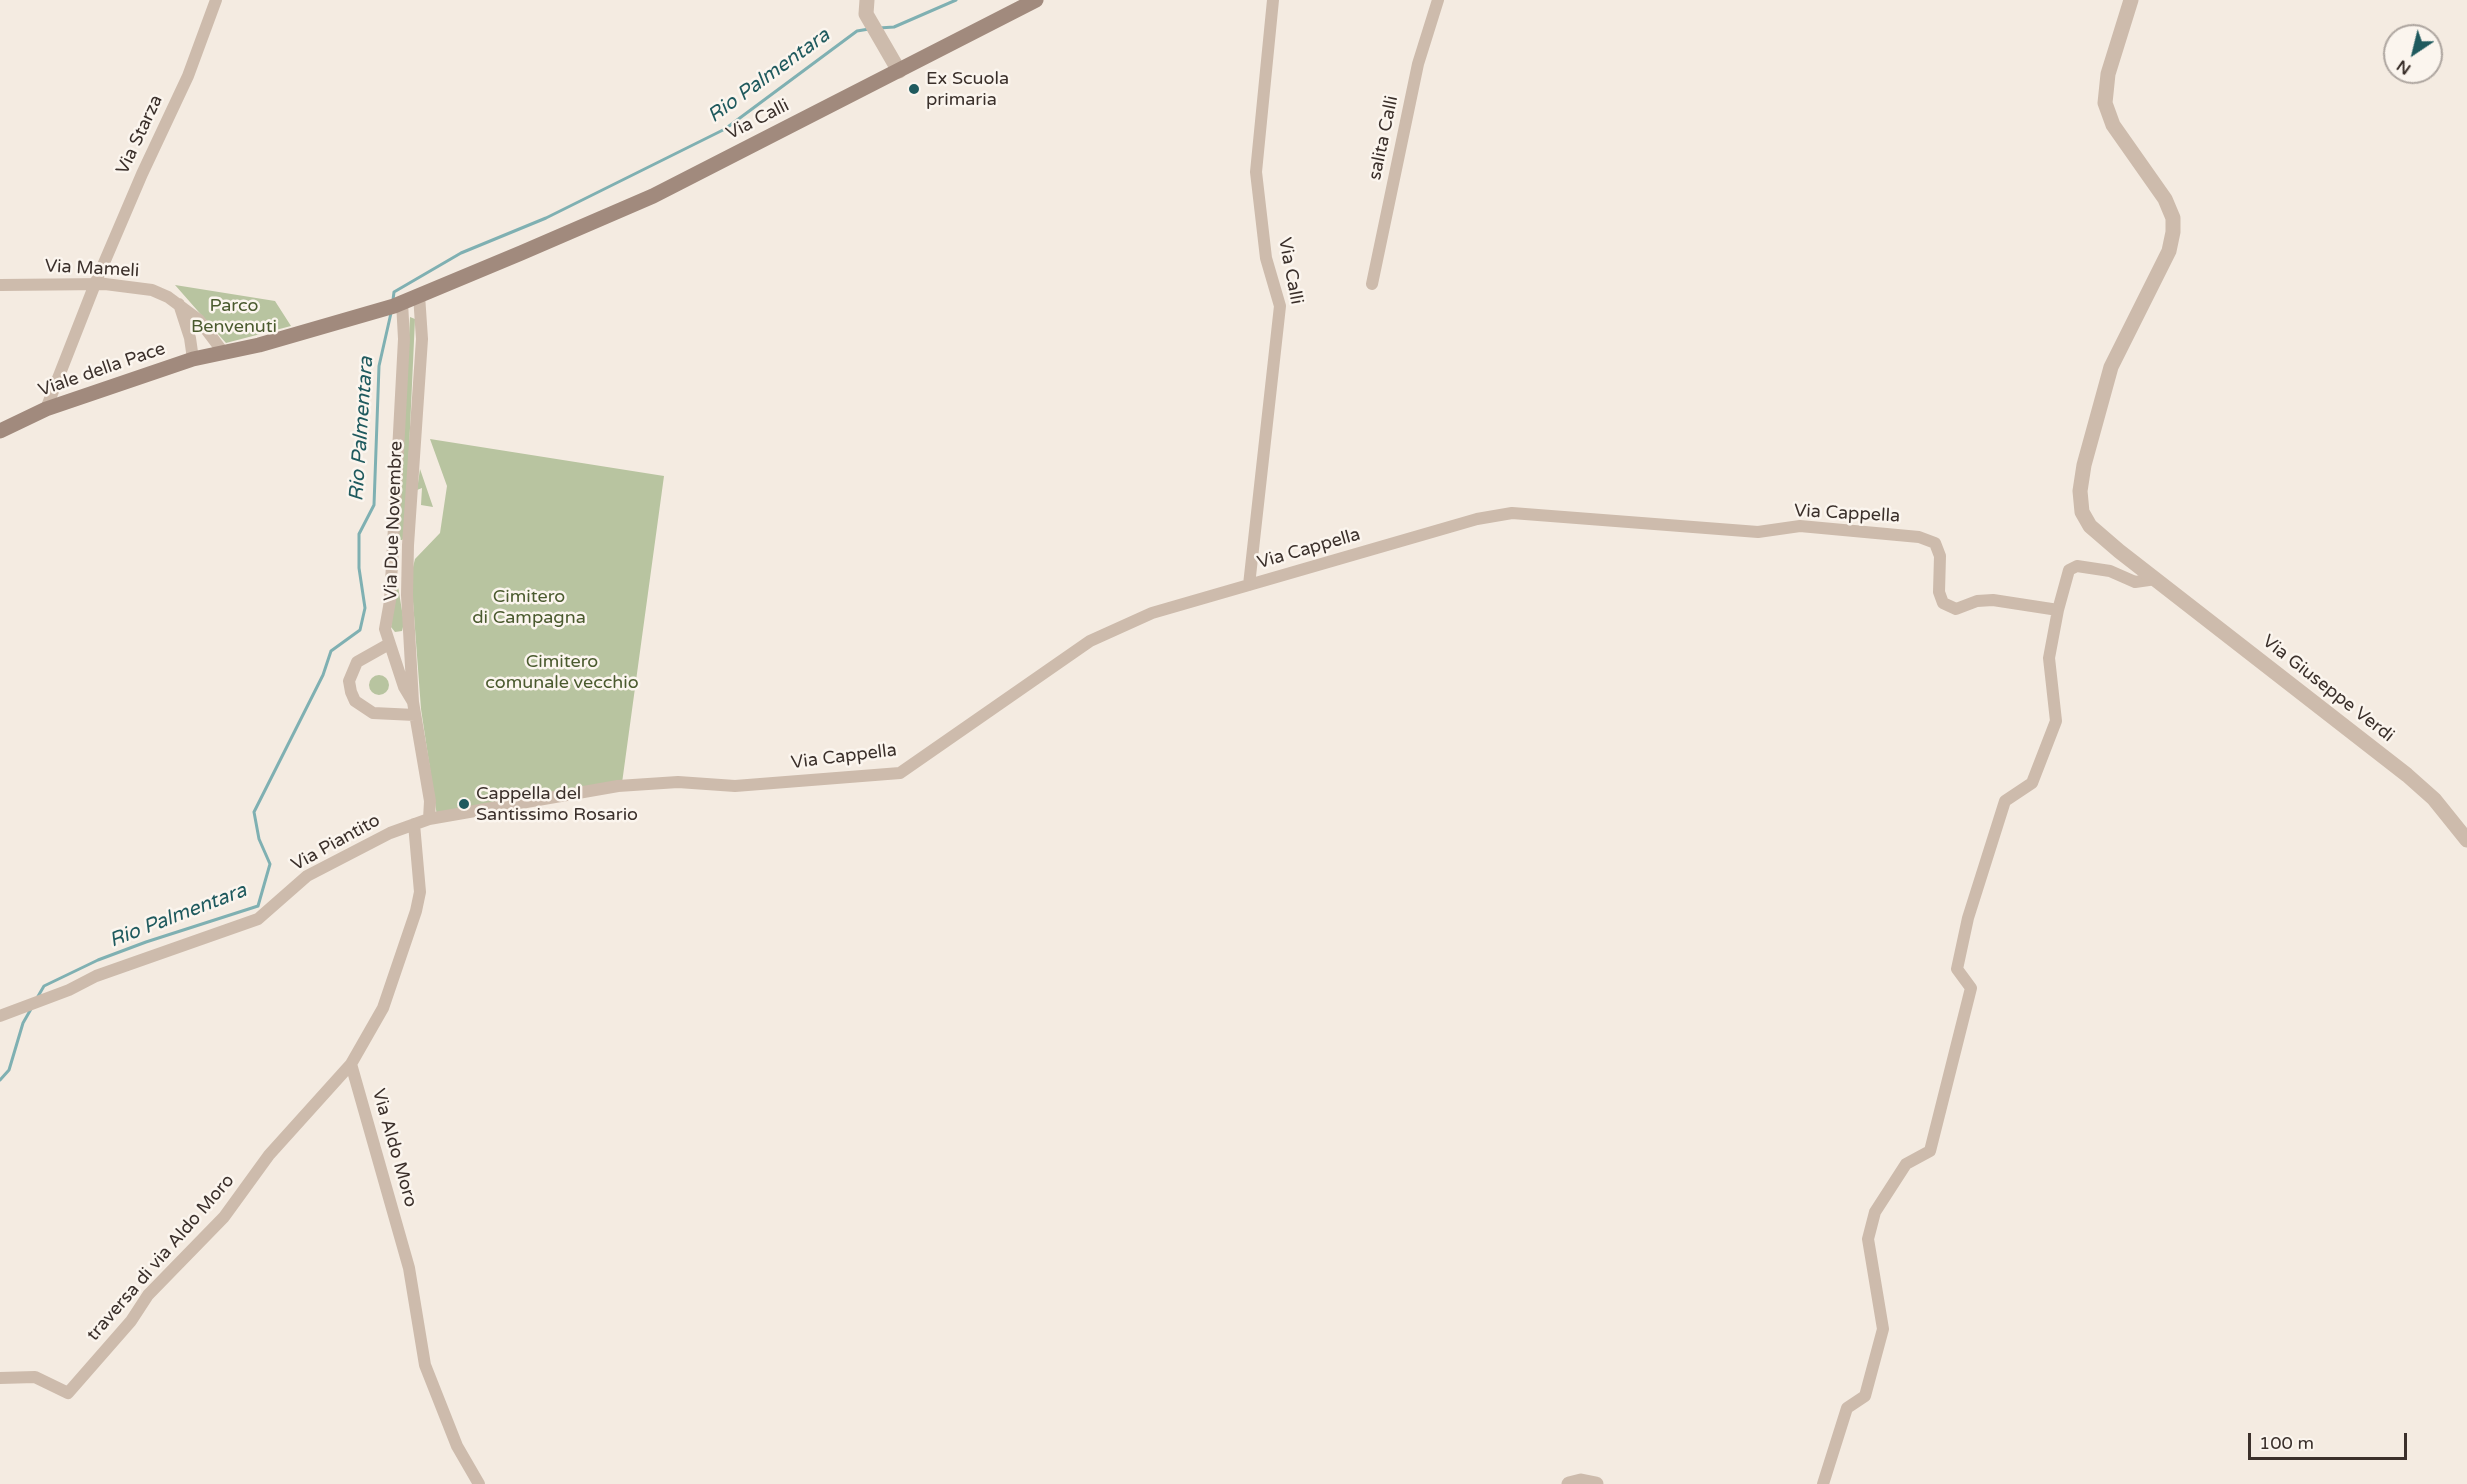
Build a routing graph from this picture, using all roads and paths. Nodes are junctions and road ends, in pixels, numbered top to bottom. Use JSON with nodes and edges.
{"nodes":[{"id":1,"x":216,"y":0,"type":"edge"},
{"id":2,"x":867,"y":0,"type":"edge"},
{"id":3,"x":1036,"y":0,"type":"edge"},
{"id":4,"x":1273,"y":0,"type":"edge"},
{"id":5,"x":1438,"y":0,"type":"edge"},
{"id":6,"x":2131,"y":0,"type":"edge"},
{"id":7,"x":899,"y":70,"type":"junction"},
{"id":8,"x":95,"y":284,"type":"junction"},
{"id":9,"x":1372,"y":284,"type":"dead end"},
{"id":10,"x":0,"y":285,"type":"edge"},
{"id":11,"x":419,"y":295,"type":"junction"},
{"id":12,"x":179,"y":304,"type":"junction"},
{"id":13,"x":398,"y":304,"type":"junction"},
{"id":14,"x":223,"y":352,"type":"junction"},
{"id":15,"x":193,"y":359,"type":"junction"},
{"id":16,"x":46,"y":409,"type":"junction"},
{"id":17,"x":0,"y":431,"type":"edge"},
{"id":18,"x":2156,"y":579,"type":"junction"},
{"id":19,"x":1249,"y":585,"type":"junction"},
{"id":20,"x":2058,"y":610,"type":"junction"},
{"id":21,"x":389,"y":644,"type":"junction"},
{"id":22,"x":413,"y":702,"type":"junction"},
{"id":23,"x":415,"y":715,"type":"junction"},
{"id":24,"x":429,"y":819,"type":"junction"},
{"id":25,"x":414,"y":824,"type":"junction"},
{"id":26,"x":2467,"y":840,"type":"edge"},
{"id":27,"x":0,"y":1016,"type":"edge"},
{"id":28,"x":351,"y":1064,"type":"junction"},
{"id":29,"x":0,"y":1378,"type":"edge"},
{"id":30,"x":479,"y":1484,"type":"edge"},
{"id":31,"x":1569,"y":1484,"type":"edge"},
{"id":32,"x":1596,"y":1484,"type":"edge"},
{"id":33,"x":1823,"y":1484,"type":"edge"}],
"edges":[{"from":1,"to":8,"type":"street","name":"Via Starza"},
{"from":2,"to":7,"type":"street"},
{"from":3,"to":7,"type":"main road","name":"Via Calli"},
{"from":4,"to":19,"type":"street","name":"Via Calli"},
{"from":5,"to":9,"type":"street","name":"salita Calli"},
{"from":6,"to":18,"type":"street","name":"Via Giuseppe Verdi"},
{"from":7,"to":11,"type":"main road","name":"Via Calli"},
{"from":8,"to":10,"type":"street","name":"Via Mameli"},
{"from":8,"to":12,"type":"street","name":"Via Mameli"},
{"from":8,"to":16,"type":"street","name":"Via Starza"},
{"from":11,"to":13,"type":"main road","name":"Via Calli"},
{"from":11,"to":22,"type":"street","name":"Via Due Novembre"},
{"from":12,"to":14,"type":"street","name":"Via Mameli"},
{"from":12,"to":15,"type":"street"},
{"from":13,"to":14,"type":"main road","name":"Viale della Pace"},
{"from":13,"to":21,"type":"street","name":"Via Due Novembre"},
{"from":14,"to":15,"type":"main road","name":"Viale della Pace"},
{"from":15,"to":16,"type":"main road","name":"Viale della Pace"},
{"from":16,"to":17,"type":"main road","name":"Viale della Pace"},
{"from":18,"to":20,"type":"street"},
{"from":18,"to":26,"type":"street","name":"Via Giuseppe Verdi"},
{"from":19,"to":20,"type":"street","name":"Via Cappella"},
{"from":19,"to":24,"type":"street","name":"Via Cappella"},
{"from":20,"to":33,"type":"street"},
{"from":21,"to":22,"type":"street","name":"Via Due Novembre"},
{"from":21,"to":23,"type":"street"},
{"from":22,"to":23,"type":"street","name":"Via Due Novembre"},
{"from":23,"to":24,"type":"street","name":"Via Due Novembre"},
{"from":24,"to":25,"type":"street","name":"Via Piantito"},
{"from":25,"to":27,"type":"street","name":"Via Piantito"},
{"from":25,"to":28,"type":"street"},
{"from":28,"to":29,"type":"street","name":"traversa di via Aldo Moro"},
{"from":28,"to":30,"type":"street","name":"Via Aldo Moro"},
{"from":31,"to":32,"type":"street"}]}
